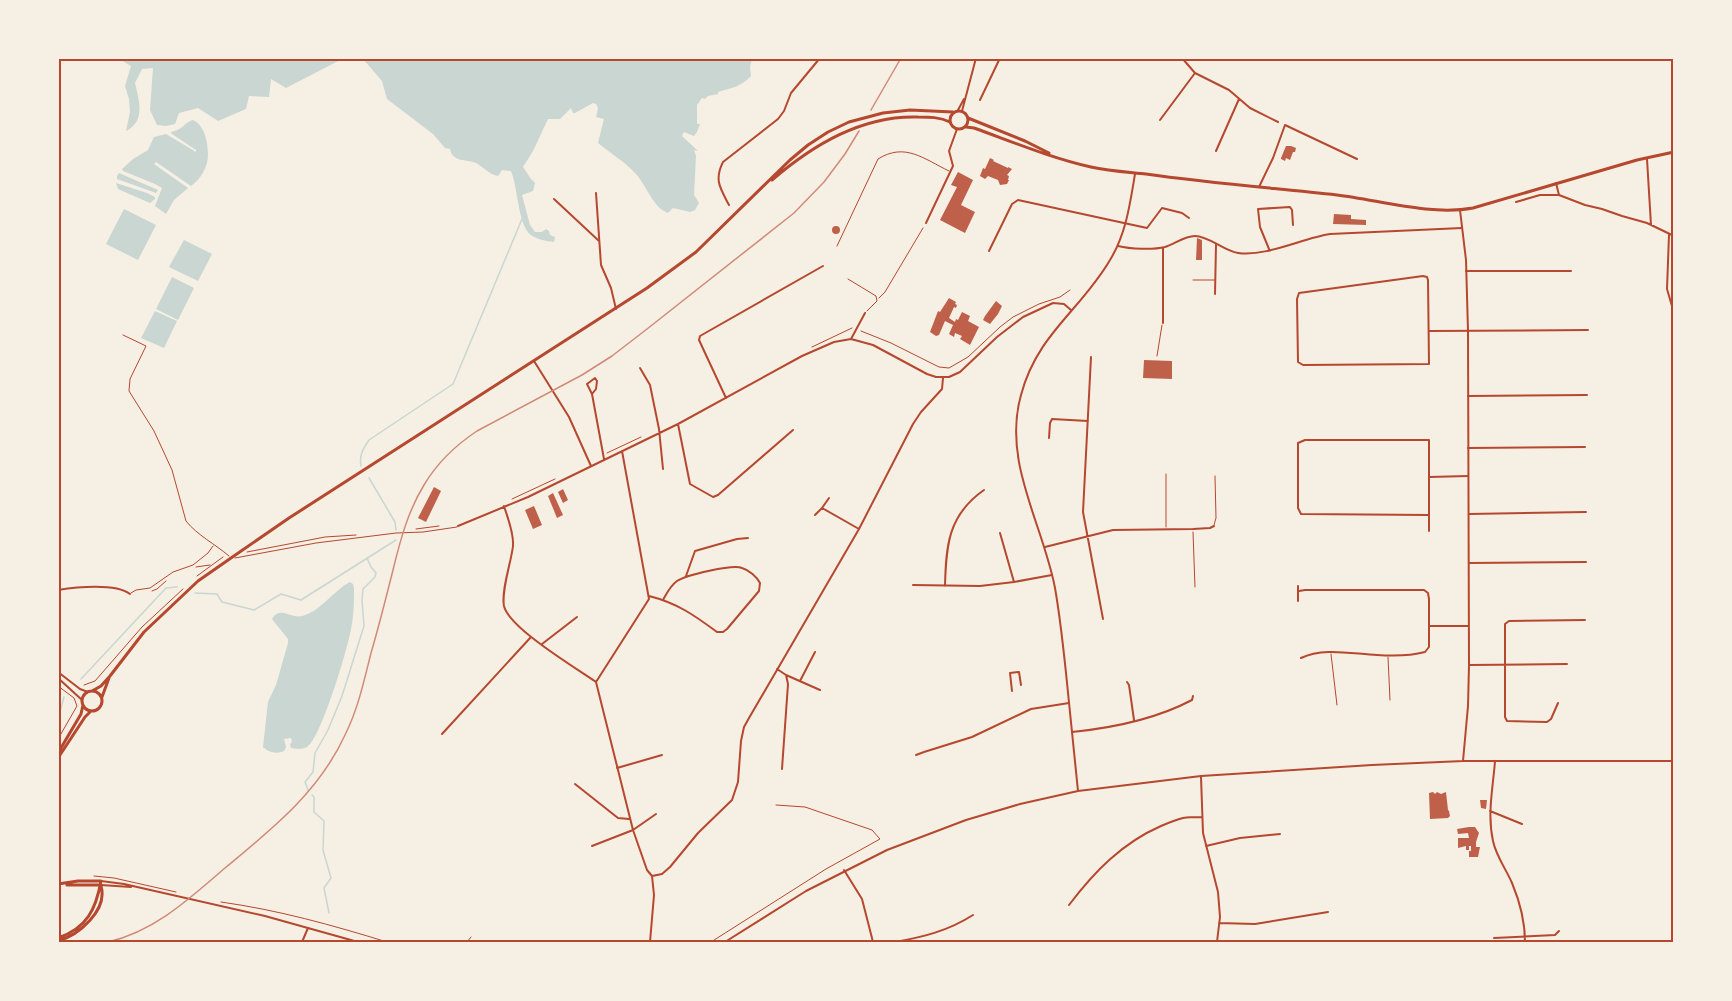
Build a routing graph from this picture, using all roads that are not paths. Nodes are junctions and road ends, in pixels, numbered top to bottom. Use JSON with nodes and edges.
{"nodes":[{"id":1,"x":820,"y":58,"type":"edge"},
{"id":2,"x":976,"y":58,"type":"edge"},
{"id":3,"x":1000,"y":58,"type":"edge"},
{"id":4,"x":1182,"y":58,"type":"edge"},
{"id":5,"x":1195,"y":73,"type":"junction"},
{"id":6,"x":1239,"y":99,"type":"junction"},
{"id":7,"x":980,"y":100,"type":"dead end"},
{"id":8,"x":960,"y":111,"type":"junction"},
{"id":9,"x":953,"y":112,"type":"junction"},
{"id":10,"x":968,"y":118,"type":"junction"},
{"id":11,"x":1160,"y":120,"type":"dead end"},
{"id":12,"x":950,"y":122,"type":"junction"},
{"id":13,"x":1278,"y":122,"type":"dead end"},
{"id":14,"x":966,"y":127,"type":"junction"},
{"id":15,"x":957,"y":129,"type":"junction"},
{"id":16,"x":1216,"y":151,"type":"dead end"},
{"id":17,"x":1674,"y":152,"type":"edge"},
{"id":18,"x":1053,"y":156,"type":"junction"},
{"id":19,"x":1647,"y":157,"type":"junction"},
{"id":20,"x":1357,"y":159,"type":"dead end"},
{"id":21,"x":951,"y":172,"type":"junction"},
{"id":22,"x":1135,"y":173,"type":"junction"},
{"id":23,"x":1556,"y":183,"type":"junction"},
{"id":24,"x":1259,"y":187,"type":"junction"},
{"id":25,"x":596,"y":193,"type":"dead end"},
{"id":26,"x":757,"y":193,"type":"junction"},
{"id":27,"x":1559,"y":195,"type":"junction"},
{"id":28,"x":554,"y":199,"type":"dead end"},
{"id":29,"x":1516,"y":202,"type":"dead end"},
{"id":30,"x":729,"y":205,"type":"dead end"},
{"id":31,"x":1460,"y":210,"type":"junction"},
{"id":32,"x":1189,"y":218,"type":"dead end"},
{"id":33,"x":1126,"y":223,"type":"junction"},
{"id":34,"x":926,"y":224,"type":"road end"},
{"id":35,"x":1293,"y":225,"type":"dead end"},
{"id":36,"x":1651,"y":225,"type":"junction"},
{"id":37,"x":1462,"y":228,"type":"junction"},
{"id":38,"x":1669,"y":235,"type":"junction"},
{"id":39,"x":1674,"y":237,"type":"edge"},
{"id":40,"x":599,"y":241,"type":"junction"},
{"id":41,"x":1216,"y":245,"type":"junction"},
{"id":42,"x":837,"y":246,"type":"dead end"},
{"id":43,"x":1118,"y":246,"type":"junction"},
{"id":44,"x":1163,"y":248,"type":"junction"},
{"id":45,"x":1269,"y":249,"type":"junction"},
{"id":46,"x":989,"y":251,"type":"dead end"},
{"id":47,"x":823,"y":266,"type":"dead end"},
{"id":48,"x":1466,"y":271,"type":"junction"},
{"id":49,"x":1571,"y":271,"type":"dead end"},
{"id":50,"x":848,"y":279,"type":"dead end"},
{"id":51,"x":1193,"y":280,"type":"dead end"},
{"id":52,"x":1215,"y":280,"type":"junction"},
{"id":53,"x":1215,"y":294,"type":"dead end"},
{"id":54,"x":616,"y":309,"type":"junction"},
{"id":55,"x":1071,"y":310,"type":"junction"},
{"id":56,"x":865,"y":313,"type":"joint"},
{"id":57,"x":1674,"y":313,"type":"edge"},
{"id":58,"x":1163,"y":322,"type":"joint"},
{"id":59,"x":1588,"y":330,"type":"dead end"},
{"id":60,"x":1429,"y":331,"type":"junction"},
{"id":61,"x":1468,"y":331,"type":"junction"},
{"id":62,"x":123,"y":335,"type":"dead end"},
{"id":63,"x":851,"y":339,"type":"junction"},
{"id":64,"x":1156,"y":356,"type":"dead end"},
{"id":65,"x":1091,"y":357,"type":"dead end"},
{"id":66,"x":534,"y":362,"type":"junction"},
{"id":67,"x":640,"y":368,"type":"dead end"},
{"id":68,"x":943,"y":378,"type":"junction"},
{"id":69,"x":592,"y":394,"type":"junction"},
{"id":70,"x":1587,"y":395,"type":"dead end"},
{"id":71,"x":1468,"y":396,"type":"junction"},
{"id":72,"x":726,"y":398,"type":"junction"},
{"id":73,"x":1088,"y":421,"type":"junction"},
{"id":74,"x":678,"y":424,"type":"junction"},
{"id":75,"x":793,"y":430,"type":"dead end"},
{"id":76,"x":659,"y":434,"type":"junction"},
{"id":77,"x":1049,"y":438,"type":"dead end"},
{"id":78,"x":1585,"y":447,"type":"dead end"},
{"id":79,"x":1468,"y":448,"type":"junction"},
{"id":80,"x":622,"y":451,"type":"junction"},
{"id":81,"x":604,"y":459,"type":"junction"},
{"id":82,"x":591,"y":466,"type":"junction"},
{"id":83,"x":663,"y":469,"type":"dead end"},
{"id":84,"x":1166,"y":474,"type":"dead end"},
{"id":85,"x":1215,"y":476,"type":"dead end"},
{"id":86,"x":1468,"y":476,"type":"junction"},
{"id":87,"x":1429,"y":477,"type":"junction"},
{"id":88,"x":984,"y":490,"type":"dead end"},
{"id":89,"x":829,"y":498,"type":"dead end"},
{"id":90,"x":504,"y":506,"type":"junction"},
{"id":91,"x":822,"y":508,"type":"junction"},
{"id":92,"x":1586,"y":512,"type":"dead end"},
{"id":93,"x":1299,"y":513,"type":"junction"},
{"id":94,"x":1468,"y":513,"type":"junction"},
{"id":95,"x":815,"y":515,"type":"dead end"},
{"id":96,"x":1429,"y":515,"type":"junction"},
{"id":97,"x":1298,"y":518,"type":"dead end"},
{"id":98,"x":459,"y":526,"type":"joint"},
{"id":99,"x":1214,"y":526,"type":"joint"},
{"id":100,"x":859,"y":529,"type":"junction"},
{"id":101,"x":1166,"y":529,"type":"junction"},
{"id":102,"x":1193,"y":529,"type":"junction"},
{"id":103,"x":1429,"y":531,"type":"dead end"},
{"id":104,"x":1000,"y":533,"type":"dead end"},
{"id":105,"x":1088,"y":536,"type":"junction"},
{"id":106,"x":748,"y":538,"type":"dead end"},
{"id":107,"x":215,"y":544,"type":"junction"},
{"id":108,"x":1045,"y":547,"type":"junction"},
{"id":109,"x":231,"y":558,"type":"junction"},
{"id":110,"x":1586,"y":562,"type":"dead end"},
{"id":111,"x":1468,"y":563,"type":"junction"},
{"id":112,"x":1052,"y":575,"type":"junction"},
{"id":113,"x":686,"y":576,"type":"junction"},
{"id":114,"x":1014,"y":582,"type":"junction"},
{"id":115,"x":912,"y":585,"type":"dead end"},
{"id":116,"x":945,"y":586,"type":"junction"},
{"id":117,"x":1298,"y":586,"type":"dead end"},
{"id":118,"x":1195,"y":587,"type":"dead end"},
{"id":119,"x":58,"y":590,"type":"edge"},
{"id":120,"x":1299,"y":591,"type":"junction"},
{"id":121,"x":130,"y":594,"type":"joint"},
{"id":122,"x":649,"y":596,"type":"junction"},
{"id":123,"x":663,"y":600,"type":"junction"},
{"id":124,"x":1298,"y":601,"type":"dead end"},
{"id":125,"x":577,"y":616,"type":"dead end"},
{"id":126,"x":1103,"y":619,"type":"dead end"},
{"id":127,"x":1585,"y":620,"type":"dead end"},
{"id":128,"x":1429,"y":626,"type":"junction"},
{"id":129,"x":1469,"y":626,"type":"junction"},
{"id":130,"x":531,"y":637,"type":"junction"},
{"id":131,"x":542,"y":644,"type":"junction"},
{"id":132,"x":815,"y":652,"type":"dead end"},
{"id":133,"x":1331,"y":652,"type":"junction"},
{"id":134,"x":1388,"y":656,"type":"junction"},
{"id":135,"x":1301,"y":658,"type":"dead end"},
{"id":136,"x":1505,"y":664,"type":"junction"},
{"id":137,"x":1567,"y":664,"type":"dead end"},
{"id":138,"x":1469,"y":665,"type":"junction"},
{"id":139,"x":777,"y":669,"type":"junction"},
{"id":140,"x":58,"y":672,"type":"edge"},
{"id":141,"x":786,"y":675,"type":"junction"},
{"id":142,"x":110,"y":676,"type":"junction"},
{"id":143,"x":58,"y":678,"type":"edge"},
{"id":144,"x":800,"y":681,"type":"junction"},
{"id":145,"x":596,"y":682,"type":"junction"},
{"id":146,"x":1127,"y":682,"type":"dead end"},
{"id":147,"x":1021,"y":685,"type":"dead end"},
{"id":148,"x":820,"y":690,"type":"dead end"},
{"id":149,"x":1012,"y":691,"type":"dead end"},
{"id":150,"x":90,"y":692,"type":"junction"},
{"id":151,"x":1192,"y":696,"type":"dead end"},
{"id":152,"x":102,"y":699,"type":"junction"},
{"id":153,"x":1390,"y":700,"type":"dead end"},
{"id":154,"x":82,"y":702,"type":"junction"},
{"id":155,"x":1069,"y":703,"type":"junction"},
{"id":156,"x":1558,"y":703,"type":"dead end"},
{"id":157,"x":1337,"y":705,"type":"dead end"},
{"id":158,"x":91,"y":711,"type":"junction"},
{"id":159,"x":1135,"y":721,"type":"junction"},
{"id":160,"x":1072,"y":732,"type":"junction"},
{"id":161,"x":442,"y":734,"type":"dead end"},
{"id":162,"x":58,"y":753,"type":"edge"},
{"id":163,"x":662,"y":755,"type":"dead end"},
{"id":164,"x":916,"y":755,"type":"dead end"},
{"id":165,"x":58,"y":758,"type":"edge"},
{"id":166,"x":1463,"y":761,"type":"junction"},
{"id":167,"x":1495,"y":761,"type":"junction"},
{"id":168,"x":1674,"y":761,"type":"edge"},
{"id":169,"x":617,"y":768,"type":"junction"},
{"id":170,"x":782,"y":770,"type":"dead end"},
{"id":171,"x":1201,"y":776,"type":"junction"},
{"id":172,"x":575,"y":784,"type":"dead end"},
{"id":173,"x":1078,"y":791,"type":"junction"},
{"id":174,"x":1490,"y":811,"type":"junction"},
{"id":175,"x":656,"y":814,"type":"dead end"},
{"id":176,"x":1202,"y":817,"type":"junction"},
{"id":177,"x":629,"y":819,"type":"junction"},
{"id":178,"x":1522,"y":824,"type":"dead end"},
{"id":179,"x":633,"y":830,"type":"junction"},
{"id":180,"x":1281,"y":834,"type":"dead end"},
{"id":181,"x":592,"y":846,"type":"dead end"},
{"id":182,"x":1206,"y":846,"type":"junction"},
{"id":183,"x":844,"y":870,"type":"junction"},
{"id":184,"x":652,"y":876,"type":"junction"},
{"id":185,"x":101,"y":883,"type":"junction"},
{"id":186,"x":58,"y":884,"type":"edge"},
{"id":187,"x":1069,"y":905,"type":"dead end"},
{"id":188,"x":1328,"y":912,"type":"dead end"},
{"id":189,"x":973,"y":915,"type":"dead end"},
{"id":190,"x":1219,"y":923,"type":"junction"},
{"id":191,"x":308,"y":928,"type":"junction"},
{"id":192,"x":1559,"y":932,"type":"dead end"},
{"id":193,"x":471,"y":937,"type":"dead end"},
{"id":194,"x":1525,"y":937,"type":"junction"},
{"id":195,"x":1494,"y":938,"type":"dead end"},
{"id":196,"x":58,"y":940,"type":"edge"},
{"id":197,"x":302,"y":942,"type":"edge"},
{"id":198,"x":356,"y":942,"type":"edge"},
{"id":199,"x":467,"y":942,"type":"edge"},
{"id":200,"x":650,"y":942,"type":"edge"},
{"id":201,"x":725,"y":942,"type":"edge"},
{"id":202,"x":873,"y":942,"type":"edge"},
{"id":203,"x":895,"y":942,"type":"edge"},
{"id":204,"x":1216,"y":942,"type":"edge"},
{"id":205,"x":1525,"y":942,"type":"edge"}],
"edges":[{"from":1,"to":30,"type":"street"},
{"from":2,"to":8,"type":"street"},
{"from":3,"to":7,"type":"street"},
{"from":4,"to":5,"type":"street"},
{"from":5,"to":6,"type":"street"},
{"from":5,"to":11,"type":"street"},
{"from":6,"to":13,"type":"street"},
{"from":6,"to":16,"type":"street"},
{"from":8,"to":9,"type":"main road"},
{"from":8,"to":10,"type":"main road"},
{"from":9,"to":12,"type":"main road"},
{"from":9,"to":26,"type":"main road"},
{"from":10,"to":14,"type":"main road"},
{"from":10,"to":18,"type":"main road"},
{"from":12,"to":15,"type":"main road"},
{"from":12,"to":26,"type":"main road"},
{"from":14,"to":15,"type":"main road"},
{"from":14,"to":18,"type":"main road"},
{"from":15,"to":21,"type":"street"},
{"from":17,"to":19,"type":"main road"},
{"from":18,"to":22,"type":"main road"},
{"from":19,"to":23,"type":"main road"},
{"from":19,"to":36,"type":"street"},
{"from":20,"to":24,"type":"street"},
{"from":21,"to":34,"type":"street"},
{"from":21,"to":42,"type":"lane"},
{"from":22,"to":24,"type":"main road"},
{"from":22,"to":33,"type":"street"},
{"from":23,"to":27,"type":"street"},
{"from":23,"to":31,"type":"main road"},
{"from":24,"to":31,"type":"main road"},
{"from":25,"to":40,"type":"street"},
{"from":26,"to":54,"type":"main road"},
{"from":27,"to":29,"type":"street"},
{"from":27,"to":36,"type":"street"},
{"from":28,"to":40,"type":"street"},
{"from":31,"to":37,"type":"street"},
{"from":32,"to":33,"type":"street"},
{"from":33,"to":43,"type":"street"},
{"from":33,"to":46,"type":"street"},
{"from":35,"to":45,"type":"street"},
{"from":36,"to":38,"type":"street"},
{"from":37,"to":45,"type":"street"},
{"from":37,"to":48,"type":"street"},
{"from":38,"to":39,"type":"street"},
{"from":38,"to":57,"type":"street"},
{"from":40,"to":54,"type":"street"},
{"from":41,"to":44,"type":"street"},
{"from":41,"to":45,"type":"street"},
{"from":41,"to":52,"type":"street"},
{"from":43,"to":44,"type":"street"},
{"from":43,"to":55,"type":"street"},
{"from":44,"to":58,"type":"street"},
{"from":47,"to":72,"type":"street"},
{"from":48,"to":49,"type":"street"},
{"from":48,"to":61,"type":"street"},
{"from":50,"to":56,"type":"lane"},
{"from":51,"to":52,"type":"lane"},
{"from":52,"to":53,"type":"street"},
{"from":54,"to":66,"type":"main road"},
{"from":55,"to":68,"type":"street"},
{"from":55,"to":108,"type":"street"},
{"from":56,"to":63,"type":"street"},
{"from":58,"to":64,"type":"lane"},
{"from":59,"to":61,"type":"street"},
{"from":60,"to":60,"type":"street"},
{"from":60,"to":61,"type":"street"},
{"from":61,"to":71,"type":"street"},
{"from":62,"to":107,"type":"lane"},
{"from":63,"to":68,"type":"street"},
{"from":63,"to":72,"type":"street"},
{"from":65,"to":73,"type":"street"},
{"from":66,"to":82,"type":"street"},
{"from":66,"to":109,"type":"main road"},
{"from":67,"to":76,"type":"street"},
{"from":68,"to":100,"type":"street"},
{"from":69,"to":69,"type":"street"},
{"from":69,"to":81,"type":"street"},
{"from":70,"to":71,"type":"street"},
{"from":71,"to":79,"type":"street"},
{"from":72,"to":74,"type":"street"},
{"from":73,"to":77,"type":"street"},
{"from":73,"to":105,"type":"street"},
{"from":74,"to":75,"type":"street"},
{"from":74,"to":76,"type":"street"},
{"from":76,"to":80,"type":"street"},
{"from":76,"to":83,"type":"street"},
{"from":78,"to":79,"type":"street"},
{"from":79,"to":86,"type":"street"},
{"from":80,"to":81,"type":"street"},
{"from":80,"to":122,"type":"street"},
{"from":81,"to":82,"type":"street"},
{"from":82,"to":90,"type":"street"},
{"from":84,"to":101,"type":"lane"},
{"from":85,"to":99,"type":"lane"},
{"from":86,"to":87,"type":"street"},
{"from":86,"to":94,"type":"street"},
{"from":87,"to":93,"type":"street"},
{"from":87,"to":96,"type":"street"},
{"from":88,"to":116,"type":"street"},
{"from":89,"to":91,"type":"street"},
{"from":90,"to":98,"type":"street"},
{"from":90,"to":130,"type":"street"},
{"from":91,"to":95,"type":"street"},
{"from":91,"to":100,"type":"street"},
{"from":92,"to":94,"type":"street"},
{"from":93,"to":96,"type":"street"},
{"from":93,"to":97,"type":"street"},
{"from":94,"to":111,"type":"street"},
{"from":96,"to":103,"type":"street"},
{"from":98,"to":109,"type":"lane"},
{"from":99,"to":102,"type":"street"},
{"from":100,"to":139,"type":"street"},
{"from":101,"to":102,"type":"street"},
{"from":101,"to":105,"type":"street"},
{"from":102,"to":118,"type":"lane"},
{"from":104,"to":114,"type":"street"},
{"from":105,"to":108,"type":"street"},
{"from":105,"to":126,"type":"street"},
{"from":106,"to":113,"type":"street"},
{"from":107,"to":109,"type":"lane"},
{"from":107,"to":121,"type":"lane"},
{"from":108,"to":112,"type":"street"},
{"from":109,"to":142,"type":"main road"},
{"from":110,"to":111,"type":"street"},
{"from":111,"to":129,"type":"street"},
{"from":112,"to":114,"type":"street"},
{"from":112,"to":155,"type":"street"},
{"from":113,"to":123,"type":"street"},
{"from":113,"to":123,"type":"street"},
{"from":114,"to":116,"type":"street"},
{"from":115,"to":116,"type":"street"},
{"from":117,"to":120,"type":"street"},
{"from":119,"to":121,"type":"street"},
{"from":120,"to":124,"type":"street"},
{"from":120,"to":128,"type":"street"},
{"from":122,"to":123,"type":"street"},
{"from":122,"to":145,"type":"street"},
{"from":125,"to":131,"type":"street"},
{"from":127,"to":136,"type":"street"},
{"from":128,"to":129,"type":"street"},
{"from":128,"to":134,"type":"street"},
{"from":129,"to":138,"type":"street"},
{"from":130,"to":131,"type":"street"},
{"from":130,"to":161,"type":"street"},
{"from":131,"to":145,"type":"street"},
{"from":132,"to":144,"type":"street"},
{"from":133,"to":134,"type":"street"},
{"from":133,"to":135,"type":"street"},
{"from":133,"to":157,"type":"lane"},
{"from":134,"to":153,"type":"lane"},
{"from":136,"to":137,"type":"street"},
{"from":136,"to":138,"type":"street"},
{"from":136,"to":156,"type":"street"},
{"from":138,"to":166,"type":"street"},
{"from":139,"to":141,"type":"street"},
{"from":139,"to":184,"type":"street"},
{"from":140,"to":150,"type":"street"},
{"from":141,"to":144,"type":"street"},
{"from":141,"to":170,"type":"street"},
{"from":142,"to":150,"type":"main road"},
{"from":142,"to":152,"type":"main road"},
{"from":143,"to":154,"type":"street"},
{"from":144,"to":148,"type":"street"},
{"from":145,"to":169,"type":"street"},
{"from":146,"to":159,"type":"street"},
{"from":147,"to":149,"type":"street"},
{"from":150,"to":152,"type":"main road"},
{"from":150,"to":154,"type":"main road"},
{"from":151,"to":159,"type":"street"},
{"from":152,"to":158,"type":"main road"},
{"from":154,"to":158,"type":"main road"},
{"from":154,"to":162,"type":"main road"},
{"from":155,"to":160,"type":"street"},
{"from":155,"to":164,"type":"street"},
{"from":158,"to":165,"type":"main road"},
{"from":159,"to":160,"type":"street"},
{"from":160,"to":173,"type":"street"},
{"from":163,"to":169,"type":"street"},
{"from":166,"to":167,"type":"street"},
{"from":166,"to":171,"type":"street"},
{"from":167,"to":168,"type":"street"},
{"from":167,"to":174,"type":"street"},
{"from":169,"to":177,"type":"street"},
{"from":171,"to":173,"type":"street"},
{"from":171,"to":176,"type":"street"},
{"from":172,"to":177,"type":"street"},
{"from":173,"to":183,"type":"street"},
{"from":174,"to":178,"type":"street"},
{"from":174,"to":194,"type":"street"},
{"from":175,"to":179,"type":"street"},
{"from":176,"to":182,"type":"street"},
{"from":176,"to":187,"type":"street"},
{"from":177,"to":179,"type":"street"},
{"from":179,"to":181,"type":"street"},
{"from":179,"to":184,"type":"street"},
{"from":180,"to":182,"type":"street"},
{"from":182,"to":190,"type":"street"},
{"from":183,"to":201,"type":"street"},
{"from":183,"to":202,"type":"street"},
{"from":184,"to":200,"type":"street"},
{"from":185,"to":186,"type":"main road"},
{"from":185,"to":191,"type":"street"},
{"from":185,"to":196,"type":"main road"},
{"from":188,"to":190,"type":"street"},
{"from":189,"to":203,"type":"street"},
{"from":190,"to":204,"type":"street"},
{"from":191,"to":197,"type":"street"},
{"from":191,"to":198,"type":"street"},
{"from":192,"to":194,"type":"street"},
{"from":193,"to":199,"type":"lane"},
{"from":194,"to":195,"type":"street"},
{"from":194,"to":205,"type":"street"}]}
